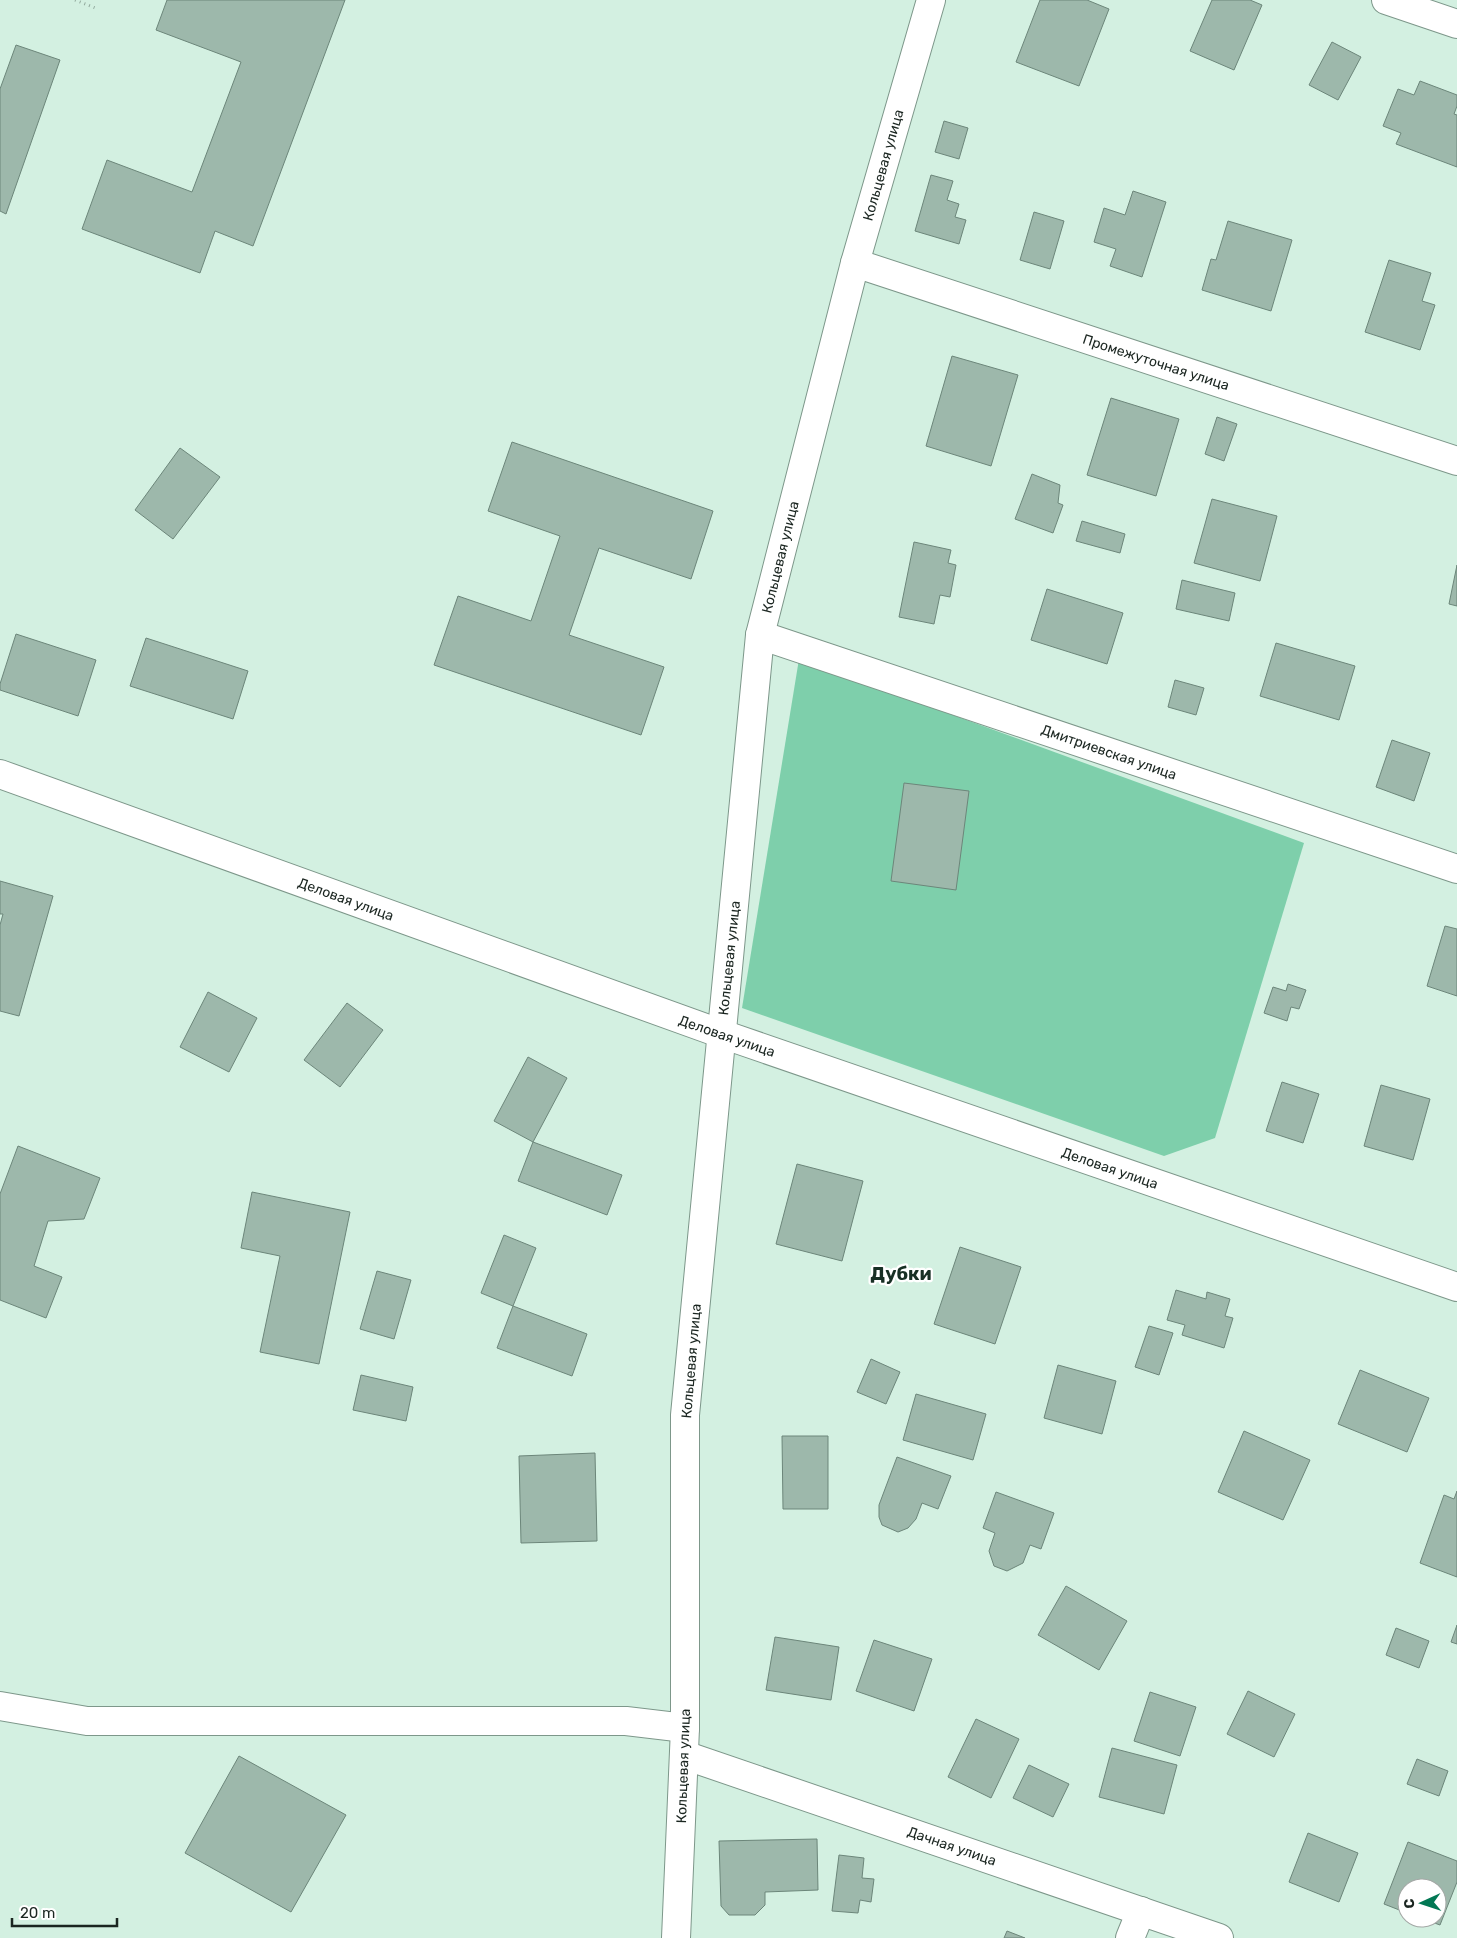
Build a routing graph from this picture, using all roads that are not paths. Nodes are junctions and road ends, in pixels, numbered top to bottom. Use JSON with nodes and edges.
{"nodes":[{"id":1,"x":931,"y":0,"type":"edge"},
{"id":2,"x":1386,"y":0,"type":"edge"},
{"id":3,"x":1457,"y":24,"type":"edge"},
{"id":4,"x":855,"y":263,"type":"junction"},
{"id":5,"x":1457,"y":461,"type":"edge"},
{"id":6,"x":760,"y":635,"type":"junction"},
{"id":7,"x":0,"y":774,"type":"edge"},
{"id":8,"x":1457,"y":869,"type":"edge"},
{"id":9,"x":722,"y":1034,"type":"junction"},
{"id":10,"x":1457,"y":1287,"type":"edge"},
{"id":11,"x":0,"y":1706,"type":"edge"},
{"id":12,"x":685,"y":1728,"type":"junction"},
{"id":13,"x":684,"y":1755,"type":"junction"},
{"id":14,"x":1140,"y":1910,"type":"junction"},
{"id":15,"x":676,"y":1938,"type":"edge"},
{"id":16,"x":1130,"y":1938,"type":"edge"},
{"id":17,"x":1219,"y":1938,"type":"edge"}],
"edges":[{"from":1,"to":4,"type":"street","name":"Кольцевая улица"},
{"from":2,"to":3,"type":"street"},
{"from":4,"to":5,"type":"street","name":"Промежуточная улица"},
{"from":4,"to":6,"type":"street","name":"Кольцевая улица"},
{"from":6,"to":8,"type":"street","name":"Дмитриевская улица"},
{"from":6,"to":9,"type":"street","name":"Кольцевая улица"},
{"from":7,"to":9,"type":"street","name":"Деловая улица"},
{"from":9,"to":10,"type":"street","name":"Деловая улица"},
{"from":9,"to":12,"type":"street","name":"Кольцевая улица"},
{"from":11,"to":12,"type":"street"},
{"from":12,"to":13,"type":"street","name":"Кольцевая улица"},
{"from":13,"to":14,"type":"street","name":"Дачная улица"},
{"from":13,"to":15,"type":"street","name":"Кольцевая улица"},
{"from":14,"to":16,"type":"street"},
{"from":14,"to":17,"type":"street","name":"Дачная улица"}]}
